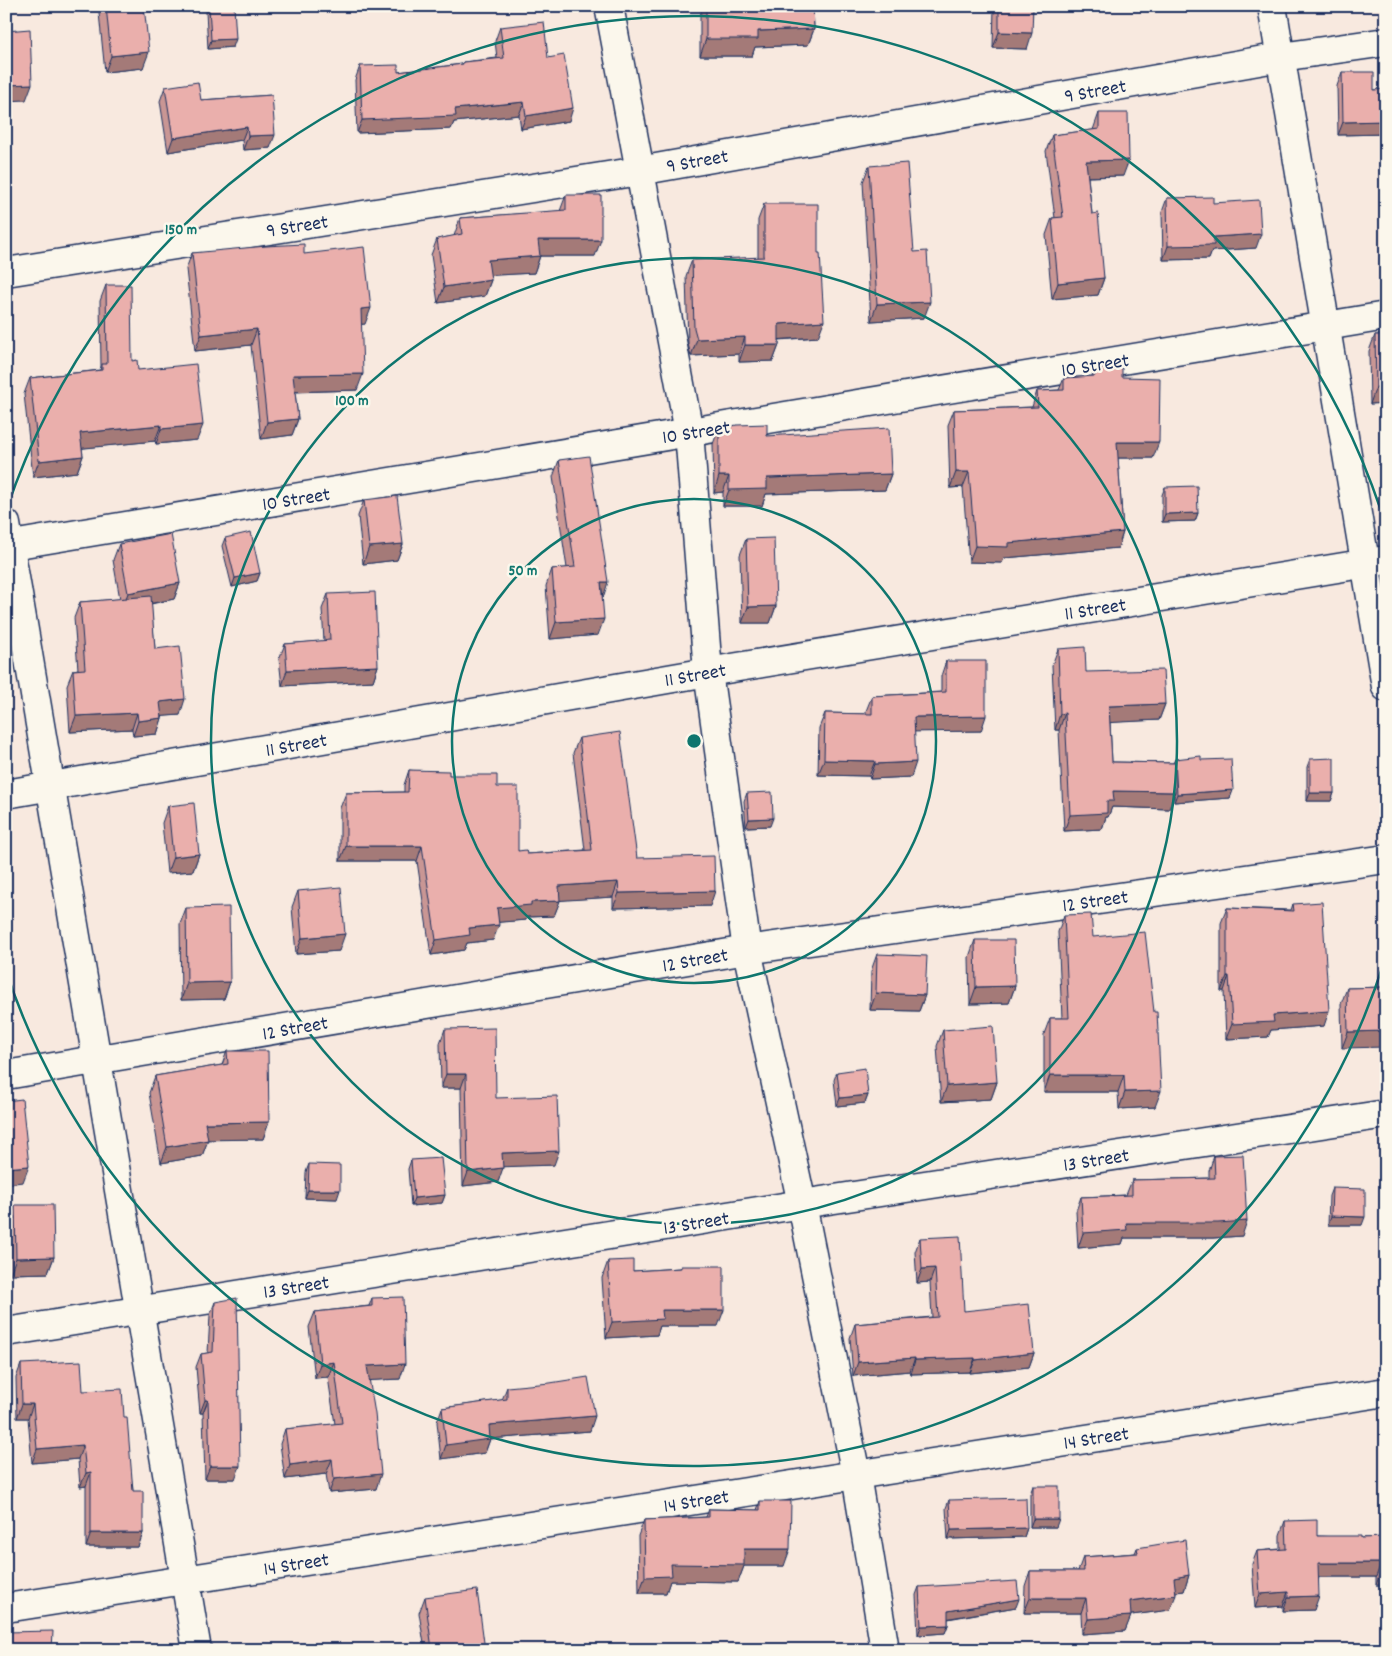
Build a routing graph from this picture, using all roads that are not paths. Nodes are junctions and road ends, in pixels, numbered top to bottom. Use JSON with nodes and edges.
{"nodes":[{"id":1,"x":609,"y":6,"type":"edge"},
{"id":2,"x":1272,"y":6,"type":"edge"},
{"id":3,"x":1386,"y":42,"type":"edge"},
{"id":4,"x":1281,"y":57,"type":"junction"},
{"id":5,"x":639,"y":171,"type":"junction"},
{"id":6,"x":6,"y":272,"type":"edge"},
{"id":7,"x":1386,"y":316,"type":"edge"},
{"id":8,"x":1326,"y":326,"type":"junction"},
{"id":9,"x":689,"y":432,"type":"junction"},
{"id":10,"x":7,"y":539,"type":"edge"},
{"id":11,"x":1376,"y":562,"type":"edge"},
{"id":12,"x":708,"y":672,"type":"junction"},
{"id":13,"x":1386,"y":687,"type":"edge"},
{"id":14,"x":51,"y":787,"type":"junction"},
{"id":15,"x":6,"y":794,"type":"edge"},
{"id":16,"x":1386,"y":859,"type":"edge"},
{"id":17,"x":747,"y":950,"type":"junction"},
{"id":18,"x":97,"y":1061,"type":"junction"},
{"id":19,"x":6,"y":1075,"type":"edge"},
{"id":20,"x":1386,"y":1114,"type":"edge"},
{"id":21,"x":802,"y":1204,"type":"junction"},
{"id":22,"x":140,"y":1311,"type":"junction"},
{"id":23,"x":6,"y":1332,"type":"edge"},
{"id":24,"x":1386,"y":1392,"type":"edge"},
{"id":25,"x":856,"y":1475,"type":"junction"},
{"id":26,"x":185,"y":1580,"type":"junction"},
{"id":27,"x":6,"y":1608,"type":"edge"},
{"id":28,"x":197,"y":1650,"type":"edge"},
{"id":29,"x":885,"y":1650,"type":"edge"}],
"edges":[{"from":1,"to":5,"type":"street"},
{"from":2,"to":4,"type":"street"},
{"from":3,"to":4,"type":"street","name":"9 Street"},
{"from":4,"to":5,"type":"street","name":"9 Street"},
{"from":4,"to":8,"type":"street"},
{"from":5,"to":6,"type":"street","name":"9 Street"},
{"from":5,"to":9,"type":"street"},
{"from":7,"to":8,"type":"street","name":"10 Street"},
{"from":8,"to":9,"type":"street","name":"10 Street"},
{"from":8,"to":11,"type":"street"},
{"from":9,"to":10,"type":"street","name":"10 Street"},
{"from":9,"to":12,"type":"street"},
{"from":10,"to":14,"type":"street"},
{"from":11,"to":12,"type":"street","name":"11 Street"},
{"from":11,"to":13,"type":"street"},
{"from":12,"to":14,"type":"street","name":"11 Street"},
{"from":12,"to":17,"type":"street"},
{"from":14,"to":15,"type":"street","name":"11 Street"},
{"from":14,"to":18,"type":"street"},
{"from":16,"to":17,"type":"street","name":"12 Street"},
{"from":17,"to":18,"type":"street","name":"12 Street"},
{"from":17,"to":21,"type":"street"},
{"from":18,"to":19,"type":"street","name":"12 Street"},
{"from":18,"to":22,"type":"street"},
{"from":20,"to":21,"type":"street","name":"13 Street"},
{"from":21,"to":22,"type":"street","name":"13 Street"},
{"from":21,"to":25,"type":"street"},
{"from":22,"to":23,"type":"street","name":"13 Street"},
{"from":22,"to":26,"type":"street"},
{"from":24,"to":25,"type":"street","name":"14 Street"},
{"from":25,"to":26,"type":"street","name":"14 Street"},
{"from":25,"to":29,"type":"street"},
{"from":26,"to":27,"type":"street","name":"14 Street"},
{"from":26,"to":28,"type":"street"}]}
